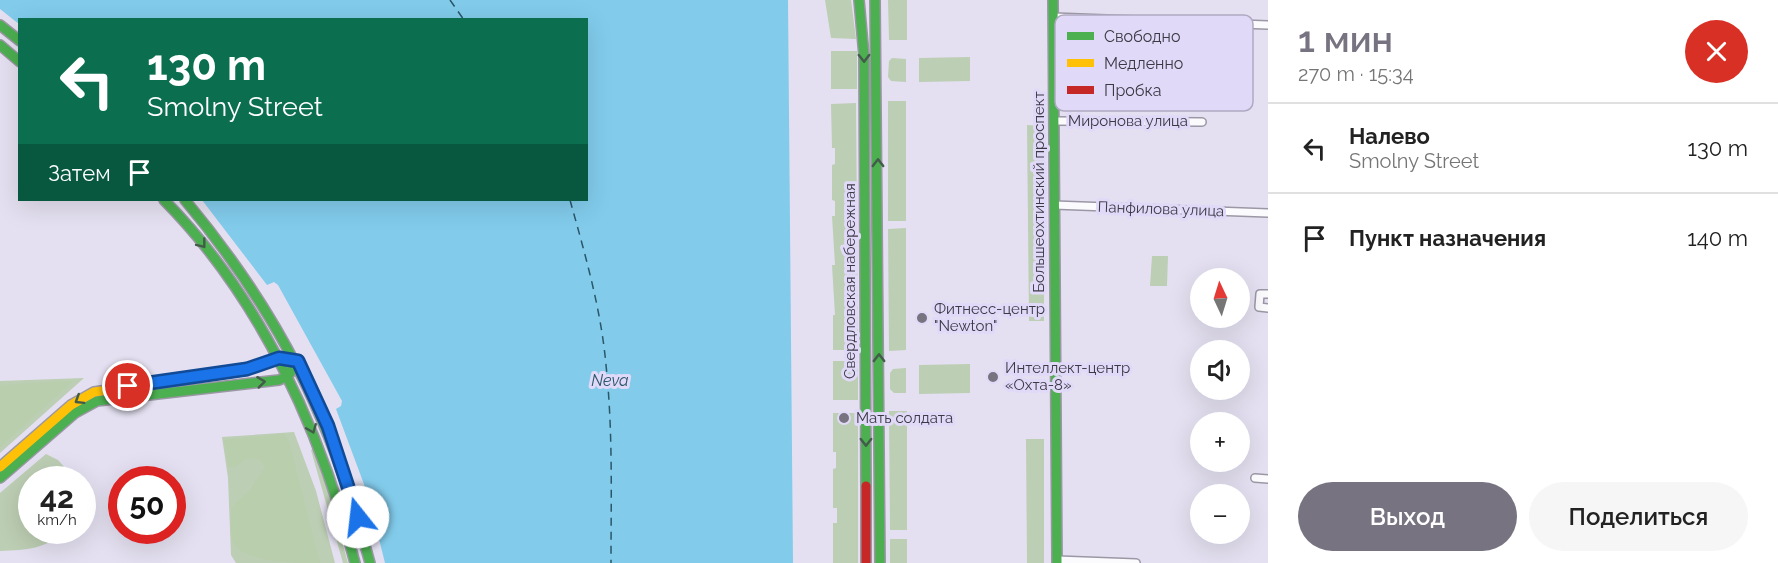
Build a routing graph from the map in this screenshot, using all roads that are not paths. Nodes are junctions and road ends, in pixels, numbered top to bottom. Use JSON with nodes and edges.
{"nodes":[{"id":1,"x":859,"y":0,"type":"edge"},
{"id":2,"x":875,"y":0,"type":"edge"},
{"id":3,"x":1053,"y":0,"type":"edge"},
{"id":4,"x":1053,"y":17,"type":"joint"},
{"id":5,"x":1253,"y":24,"type":"edge"},
{"id":6,"x":0,"y":25,"type":"edge"},
{"id":7,"x":1268,"y":25,"type":"edge"},
{"id":8,"x":18,"y":39,"type":"edge"},
{"id":9,"x":0,"y":45,"type":"edge"},
{"id":10,"x":18,"y":60,"type":"edge"},
{"id":11,"x":1054,"y":120,"type":"junction"},
{"id":12,"x":1202,"y":122,"type":"dead end"},
{"id":13,"x":165,"y":201,"type":"edge"},
{"id":14,"x":186,"y":201,"type":"edge"},
{"id":15,"x":1054,"y":206,"type":"junction"},
{"id":16,"x":1268,"y":213,"type":"edge"},
{"id":17,"x":1268,"y":294,"type":"edge"},
{"id":18,"x":1268,"y":308,"type":"edge"},
{"id":19,"x":279,"y":358,"type":"junction"},
{"id":20,"x":298,"y":361,"type":"junction"},
{"id":21,"x":288,"y":376,"type":"junction"},
{"id":22,"x":0,"y":467,"type":"edge"},
{"id":23,"x":0,"y":478,"type":"edge"},
{"id":24,"x":1255,"y":478,"type":"dead end"},
{"id":25,"x":1268,"y":479,"type":"edge"},
{"id":26,"x":1057,"y":561,"type":"edge"},
{"id":27,"x":355,"y":563,"type":"edge"},
{"id":28,"x":370,"y":563,"type":"edge"},
{"id":29,"x":866,"y":563,"type":"edge"},
{"id":30,"x":880,"y":563,"type":"edge"},
{"id":31,"x":1136,"y":563,"type":"edge"}],
"edges":[{"from":1,"to":29,"type":"main road","name":"Свердловская набережная","one_way":true},
{"from":30,"to":2,"type":"main road","name":"Свердловская набережная","one_way":true},
{"from":3,"to":4,"type":"main road","name":"Большеохтинский проспект"},
{"from":4,"to":11,"type":"main road","name":"Большеохтинский проспект"},
{"from":5,"to":7,"type":"street"},
{"from":6,"to":8,"type":"main road"},
{"from":9,"to":10,"type":"main road"},
{"from":11,"to":12,"type":"street","name":"Миронова улица"},
{"from":11,"to":15,"type":"main road","name":"Большеохтинский проспект"},
{"from":13,"to":19,"type":"main road","one_way":true},
{"from":14,"to":20,"type":"main road"},
{"from":15,"to":16,"type":"street","name":"Панфилова улица"},
{"from":15,"to":26,"type":"main road","name":"Большеохтинский проспект"},
{"from":17,"to":18,"type":"street"},
{"from":19,"to":20,"type":"main road"},
{"from":19,"to":21,"type":"main road"},
{"from":19,"to":22,"type":"main road","one_way":true},
{"from":20,"to":21,"type":"main road"},
{"from":20,"to":28,"type":"main road"},
{"from":23,"to":21,"type":"main road","one_way":true},
{"from":21,"to":27,"type":"main road","one_way":true},
{"from":24,"to":25,"type":"street"},
{"from":26,"to":31,"type":"street"}]}
